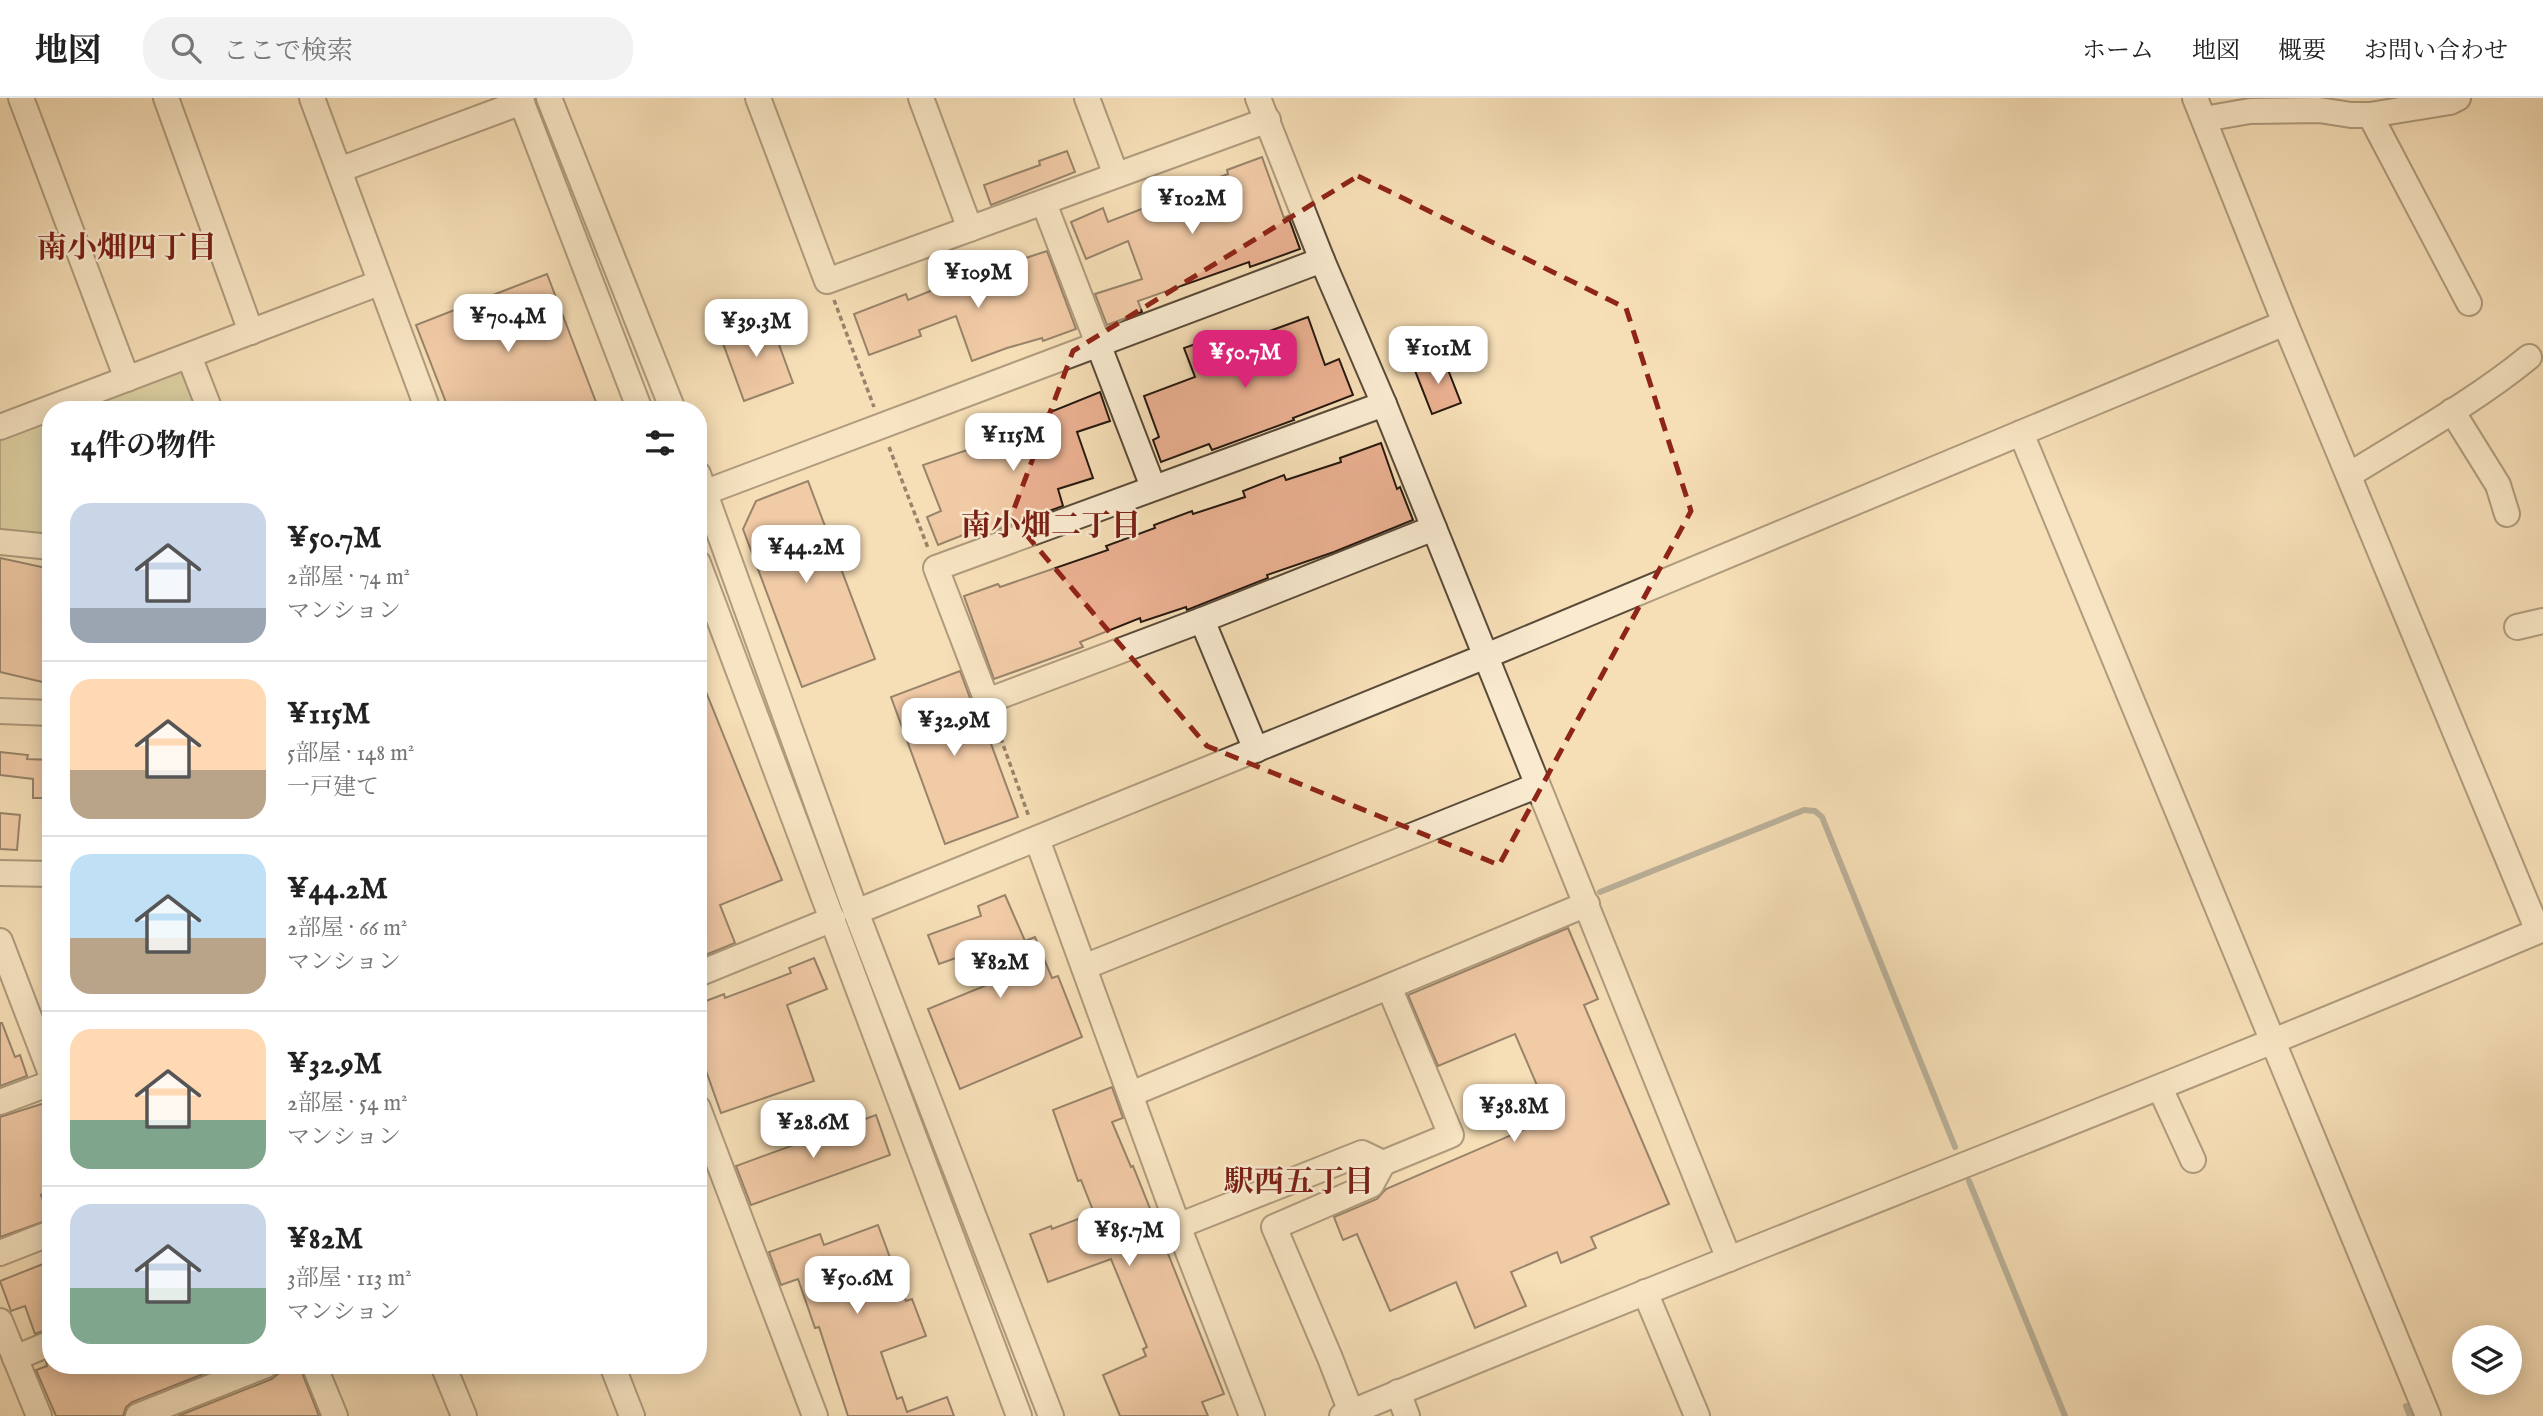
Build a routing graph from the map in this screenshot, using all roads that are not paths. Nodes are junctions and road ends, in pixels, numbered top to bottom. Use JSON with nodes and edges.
{"nodes":[{"id":1,"x":21,"y":98,"type":"edge"},
{"id":2,"x":166,"y":98,"type":"edge"},
{"id":3,"x":312,"y":98,"type":"edge"},
{"id":4,"x":549,"y":98,"type":"edge"},
{"id":5,"x":758,"y":98,"type":"edge"},
{"id":6,"x":921,"y":98,"type":"edge"},
{"id":7,"x":1087,"y":98,"type":"edge"},
{"id":8,"x":2458,"y":98,"type":"edge"},
{"id":9,"x":521,"y":100,"type":"edge"},
{"id":10,"x":2318,"y":104,"type":"edge"},
{"id":11,"x":1263,"y":109,"type":"edge"},
{"id":12,"x":2199,"y":109,"type":"edge"},
{"id":13,"x":2370,"y":115,"type":"junction"},
{"id":14,"x":339,"y":170,"type":"junction"},
{"id":15,"x":1116,"y":175,"type":"junction"},
{"id":16,"x":1044,"y":203,"type":"junction"},
{"id":17,"x":970,"y":229,"type":"junction"},
{"id":18,"x":1322,"y":260,"type":"junction"},
{"id":19,"x":379,"y":284,"type":"junction"},
{"id":20,"x":2469,"y":303,"type":"dead end"},
{"id":21,"x":2285,"y":323,"type":"junction"},
{"id":22,"x":251,"y":332,"type":"junction"},
{"id":23,"x":1098,"y":343,"type":"junction"},
{"id":24,"x":189,"y":356,"type":"junction"},
{"id":25,"x":2529,"y":357,"type":"dead end"},
{"id":26,"x":127,"y":379,"type":"junction"},
{"id":27,"x":69,"y":401,"type":"edge"},
{"id":28,"x":206,"y":401,"type":"edge"},
{"id":29,"x":424,"y":401,"type":"edge"},
{"id":30,"x":637,"y":401,"type":"edge"},
{"id":31,"x":669,"y":401,"type":"edge"},
{"id":32,"x":1384,"y":404,"type":"junction"},
{"id":33,"x":42,"y":411,"type":"edge"},
{"id":34,"x":2452,"y":411,"type":"junction"},
{"id":35,"x":0,"y":427,"type":"edge"},
{"id":36,"x":2021,"y":433,"type":"junction"},
{"id":37,"x":2349,"y":475,"type":"junction"},
{"id":38,"x":707,"y":485,"type":"edge"},
{"id":39,"x":1153,"y":487,"type":"junction"},
{"id":40,"x":707,"y":505,"type":"edge"},
{"id":41,"x":2507,"y":514,"type":"dead end"},
{"id":42,"x":1434,"y":528,"type":"junction"},
{"id":43,"x":0,"y":542,"type":"edge"},
{"id":44,"x":42,"y":546,"type":"edge"},
{"id":45,"x":707,"y":585,"type":"edge"},
{"id":46,"x":1202,"y":620,"type":"junction"},
{"id":47,"x":2543,"y":621,"type":"edge"},
{"id":48,"x":2517,"y":627,"type":"dead end"},
{"id":49,"x":1486,"y":656,"type":"junction"},
{"id":50,"x":0,"y":711,"type":"edge"},
{"id":51,"x":42,"y":713,"type":"edge"},
{"id":52,"x":1256,"y":750,"type":"junction"},
{"id":53,"x":1536,"y":786,"type":"junction"},
{"id":54,"x":1037,"y":839,"type":"junction"},
{"id":55,"x":0,"y":873,"type":"edge"},
{"id":56,"x":42,"y":874,"type":"edge"},
{"id":57,"x":1587,"y":904,"type":"junction"},
{"id":58,"x":844,"y":915,"type":"junction"},
{"id":59,"x":2540,"y":930,"type":"edge"},
{"id":60,"x":0,"y":941,"type":"edge"},
{"id":61,"x":1084,"y":967,"type":"junction"},
{"id":62,"x":707,"y":970,"type":"edge"},
{"id":63,"x":1388,"y":987,"type":"junction"},
{"id":64,"x":2273,"y":1040,"type":"junction"},
{"id":65,"x":42,"y":1051,"type":"edge"},
{"id":66,"x":42,"y":1086,"type":"edge"},
{"id":67,"x":2160,"y":1088,"type":"junction"},
{"id":68,"x":1131,"y":1094,"type":"junction"},
{"id":69,"x":0,"y":1102,"type":"edge"},
{"id":70,"x":707,"y":1132,"type":"edge"},
{"id":71,"x":2193,"y":1160,"type":"dead end"},
{"id":72,"x":1384,"y":1163,"type":"junction"},
{"id":73,"x":1178,"y":1226,"type":"junction"},
{"id":74,"x":42,"y":1237,"type":"edge"},
{"id":75,"x":0,"y":1253,"type":"edge"},
{"id":76,"x":1729,"y":1259,"type":"junction"},
{"id":77,"x":1645,"y":1292,"type":"junction"},
{"id":78,"x":0,"y":1321,"type":"edge"},
{"id":79,"x":42,"y":1347,"type":"edge"},
{"id":80,"x":15,"y":1358,"type":"junction"},
{"id":81,"x":243,"y":1374,"type":"edge"},
{"id":82,"x":318,"y":1374,"type":"edge"},
{"id":83,"x":447,"y":1374,"type":"edge"},
{"id":84,"x":616,"y":1374,"type":"edge"},
{"id":85,"x":1398,"y":1392,"type":"junction"},
{"id":86,"x":1346,"y":1414,"type":"edge"},
{"id":87,"x":39,"y":1416,"type":"edge"},
{"id":88,"x":138,"y":1416,"type":"edge"},
{"id":89,"x":335,"y":1416,"type":"edge"},
{"id":90,"x":464,"y":1416,"type":"edge"},
{"id":91,"x":632,"y":1416,"type":"edge"},
{"id":92,"x":815,"y":1416,"type":"edge"},
{"id":93,"x":1019,"y":1416,"type":"edge"},
{"id":94,"x":1051,"y":1416,"type":"edge"},
{"id":95,"x":1252,"y":1416,"type":"edge"},
{"id":96,"x":1407,"y":1416,"type":"edge"},
{"id":97,"x":1697,"y":1416,"type":"edge"},
{"id":98,"x":2428,"y":1416,"type":"edge"}],
"edges":[{"from":1,"to":26,"type":"street"},
{"from":2,"to":22,"type":"street"},
{"from":3,"to":14,"type":"street"},
{"from":4,"to":31,"type":"street"},
{"from":5,"to":17,"type":"street"},
{"from":6,"to":17,"type":"street"},
{"from":7,"to":15,"type":"street"},
{"from":8,"to":13,"type":"street"},
{"from":9,"to":14,"type":"street"},
{"from":9,"to":30,"type":"street"},
{"from":10,"to":12,"type":"street"},
{"from":10,"to":13,"type":"street"},
{"from":11,"to":15,"type":"street"},
{"from":11,"to":18,"type":"street"},
{"from":12,"to":21,"type":"street"},
{"from":13,"to":20,"type":"street"},
{"from":14,"to":19,"type":"street"},
{"from":15,"to":16,"type":"street"},
{"from":16,"to":17,"type":"street"},
{"from":16,"to":23,"type":"street"},
{"from":18,"to":23,"type":"street"},
{"from":18,"to":32,"type":"street"},
{"from":19,"to":22,"type":"street"},
{"from":19,"to":29,"type":"street"},
{"from":21,"to":36,"type":"street"},
{"from":21,"to":37,"type":"street"},
{"from":22,"to":24,"type":"street"},
{"from":23,"to":38,"type":"street"},
{"from":23,"to":39,"type":"street"},
{"from":24,"to":26,"type":"street"},
{"from":24,"to":28,"type":"street"},
{"from":25,"to":34,"type":"street"},
{"from":26,"to":27,"type":"street"},
{"from":32,"to":39,"type":"street"},
{"from":32,"to":42,"type":"street"},
{"from":33,"to":35,"type":"street"},
{"from":34,"to":37,"type":"street"},
{"from":34,"to":41,"type":"street"},
{"from":36,"to":49,"type":"street"},
{"from":36,"to":64,"type":"street"},
{"from":37,"to":59,"type":"street"},
{"from":39,"to":46,"type":"street"},
{"from":40,"to":58,"type":"street"},
{"from":42,"to":46,"type":"street"},
{"from":42,"to":49,"type":"street"},
{"from":43,"to":44,"type":"street"},
{"from":45,"to":58,"type":"street"},
{"from":46,"to":52,"type":"street"},
{"from":47,"to":48,"type":"street"},
{"from":49,"to":52,"type":"street"},
{"from":49,"to":53,"type":"street"},
{"from":50,"to":51,"type":"street"},
{"from":52,"to":54,"type":"street"},
{"from":53,"to":57,"type":"street"},
{"from":53,"to":61,"type":"street"},
{"from":54,"to":58,"type":"street"},
{"from":54,"to":61,"type":"street"},
{"from":55,"to":56,"type":"street"},
{"from":57,"to":63,"type":"street"},
{"from":57,"to":76,"type":"street"},
{"from":58,"to":62,"type":"street"},
{"from":58,"to":93,"type":"street"},
{"from":58,"to":94,"type":"street"},
{"from":59,"to":64,"type":"street"},
{"from":60,"to":65,"type":"street"},
{"from":61,"to":68,"type":"street"},
{"from":63,"to":68,"type":"street"},
{"from":63,"to":72,"type":"street"},
{"from":64,"to":67,"type":"street"},
{"from":64,"to":98,"type":"street"},
{"from":66,"to":69,"type":"street"},
{"from":67,"to":71,"type":"street"},
{"from":67,"to":76,"type":"street"},
{"from":68,"to":73,"type":"street"},
{"from":70,"to":92,"type":"street"},
{"from":72,"to":73,"type":"street"},
{"from":72,"to":86,"type":"street"},
{"from":73,"to":95,"type":"street"},
{"from":74,"to":75,"type":"street"},
{"from":76,"to":77,"type":"street"},
{"from":77,"to":85,"type":"street"},
{"from":77,"to":97,"type":"street"},
{"from":78,"to":80,"type":"street"},
{"from":79,"to":80,"type":"street"},
{"from":80,"to":87,"type":"street"},
{"from":81,"to":88,"type":"street"},
{"from":82,"to":89,"type":"street"},
{"from":83,"to":90,"type":"street"},
{"from":84,"to":91,"type":"street"},
{"from":85,"to":86,"type":"street"},
{"from":85,"to":96,"type":"street"}]}
